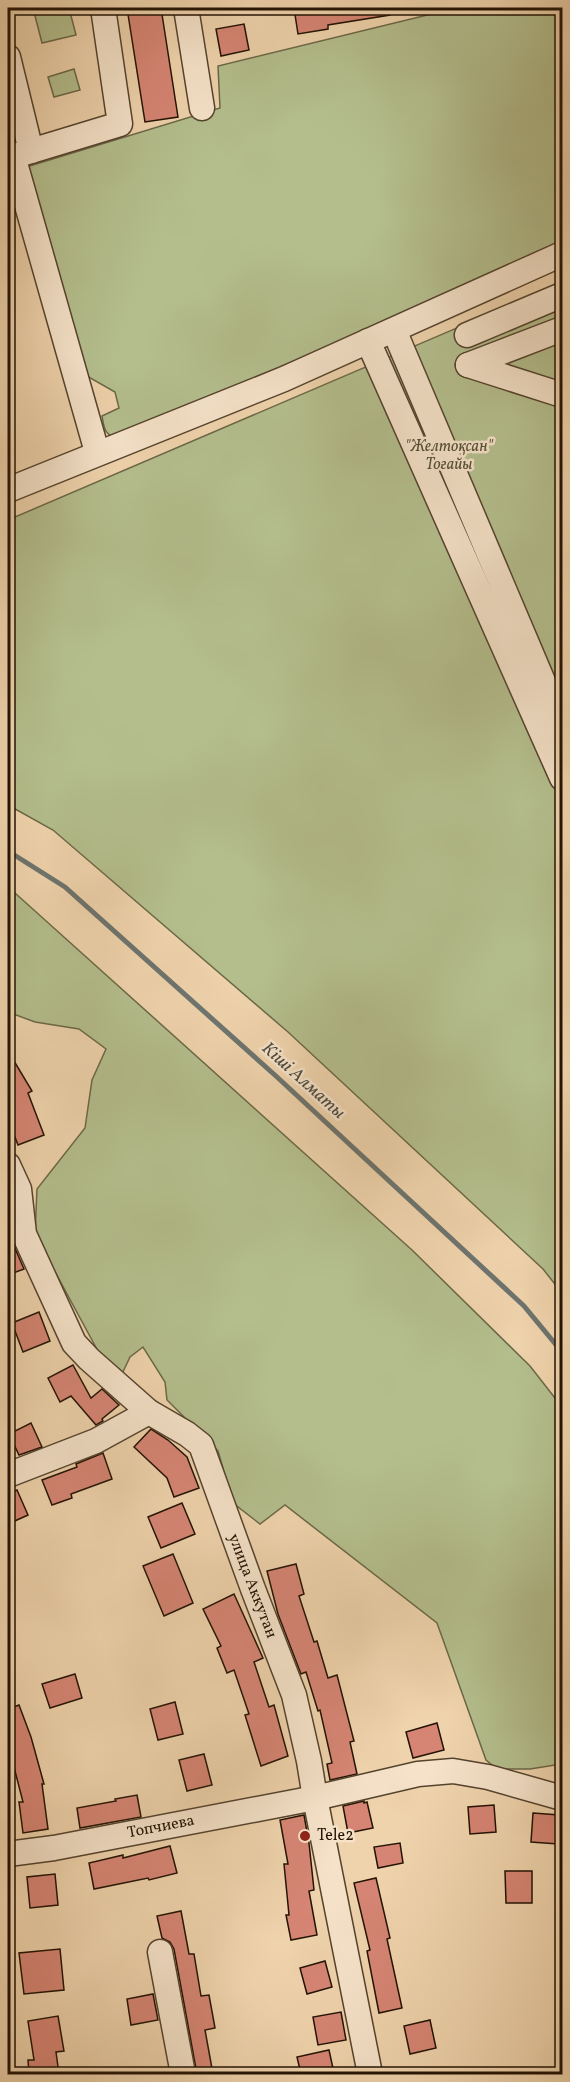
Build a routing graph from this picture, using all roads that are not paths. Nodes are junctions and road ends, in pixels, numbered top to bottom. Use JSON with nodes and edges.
{"nodes":[{"id":1,"x":103,"y":8,"type":"edge"},
{"id":2,"x":186,"y":8,"type":"edge"},
{"id":3,"x":8,"y":57,"type":"edge"},
{"id":4,"x":202,"y":108,"type":"dead end"},
{"id":5,"x":17,"y":155,"type":"edge"},
{"id":6,"x":562,"y":254,"type":"edge"},
{"id":7,"x":562,"y":295,"type":"edge"},
{"id":8,"x":562,"y":329,"type":"edge"},
{"id":9,"x":393,"y":330,"type":"junction"},
{"id":10,"x":467,"y":335,"type":"dead end"},
{"id":11,"x":368,"y":341,"type":"junction"},
{"id":12,"x":562,"y":395,"type":"edge"},
{"id":13,"x":97,"y":452,"type":"junction"},
{"id":14,"x":8,"y":490,"type":"edge"},
{"id":15,"x":562,"y":726,"type":"edge"},
{"id":16,"x":562,"y":778,"type":"edge"},
{"id":17,"x":8,"y":1165,"type":"edge"},
{"id":18,"x":149,"y":1412,"type":"junction"},
{"id":19,"x":8,"y":1475,"type":"edge"},
{"id":20,"x":315,"y":1798,"type":"junction"},
{"id":21,"x":562,"y":1798,"type":"edge"},
{"id":22,"x":8,"y":1854,"type":"edge"},
{"id":23,"x":160,"y":1952,"type":"dead end"},
{"id":24,"x":183,"y":2074,"type":"edge"},
{"id":25,"x":370,"y":2074,"type":"edge"}],
"edges":[{"from":1,"to":5,"type":"street"},
{"from":2,"to":4,"type":"street"},
{"from":3,"to":5,"type":"street"},
{"from":5,"to":13,"type":"street"},
{"from":6,"to":9,"type":"street"},
{"from":7,"to":10,"type":"street"},
{"from":8,"to":12,"type":"street"},
{"from":9,"to":11,"type":"street"},
{"from":9,"to":15,"type":"street"},
{"from":11,"to":13,"type":"street"},
{"from":11,"to":16,"type":"street"},
{"from":13,"to":14,"type":"street"},
{"from":17,"to":18,"type":"street","name":"улица Аккутан"},
{"from":18,"to":19,"type":"street"},
{"from":18,"to":20,"type":"street","name":"улица Аккутан"},
{"from":20,"to":21,"type":"street","name":"Топчиева"},
{"from":20,"to":22,"type":"street","name":"Топчиева"},
{"from":20,"to":25,"type":"street","name":"улица Аккутан"},
{"from":23,"to":24,"type":"street"}]}
